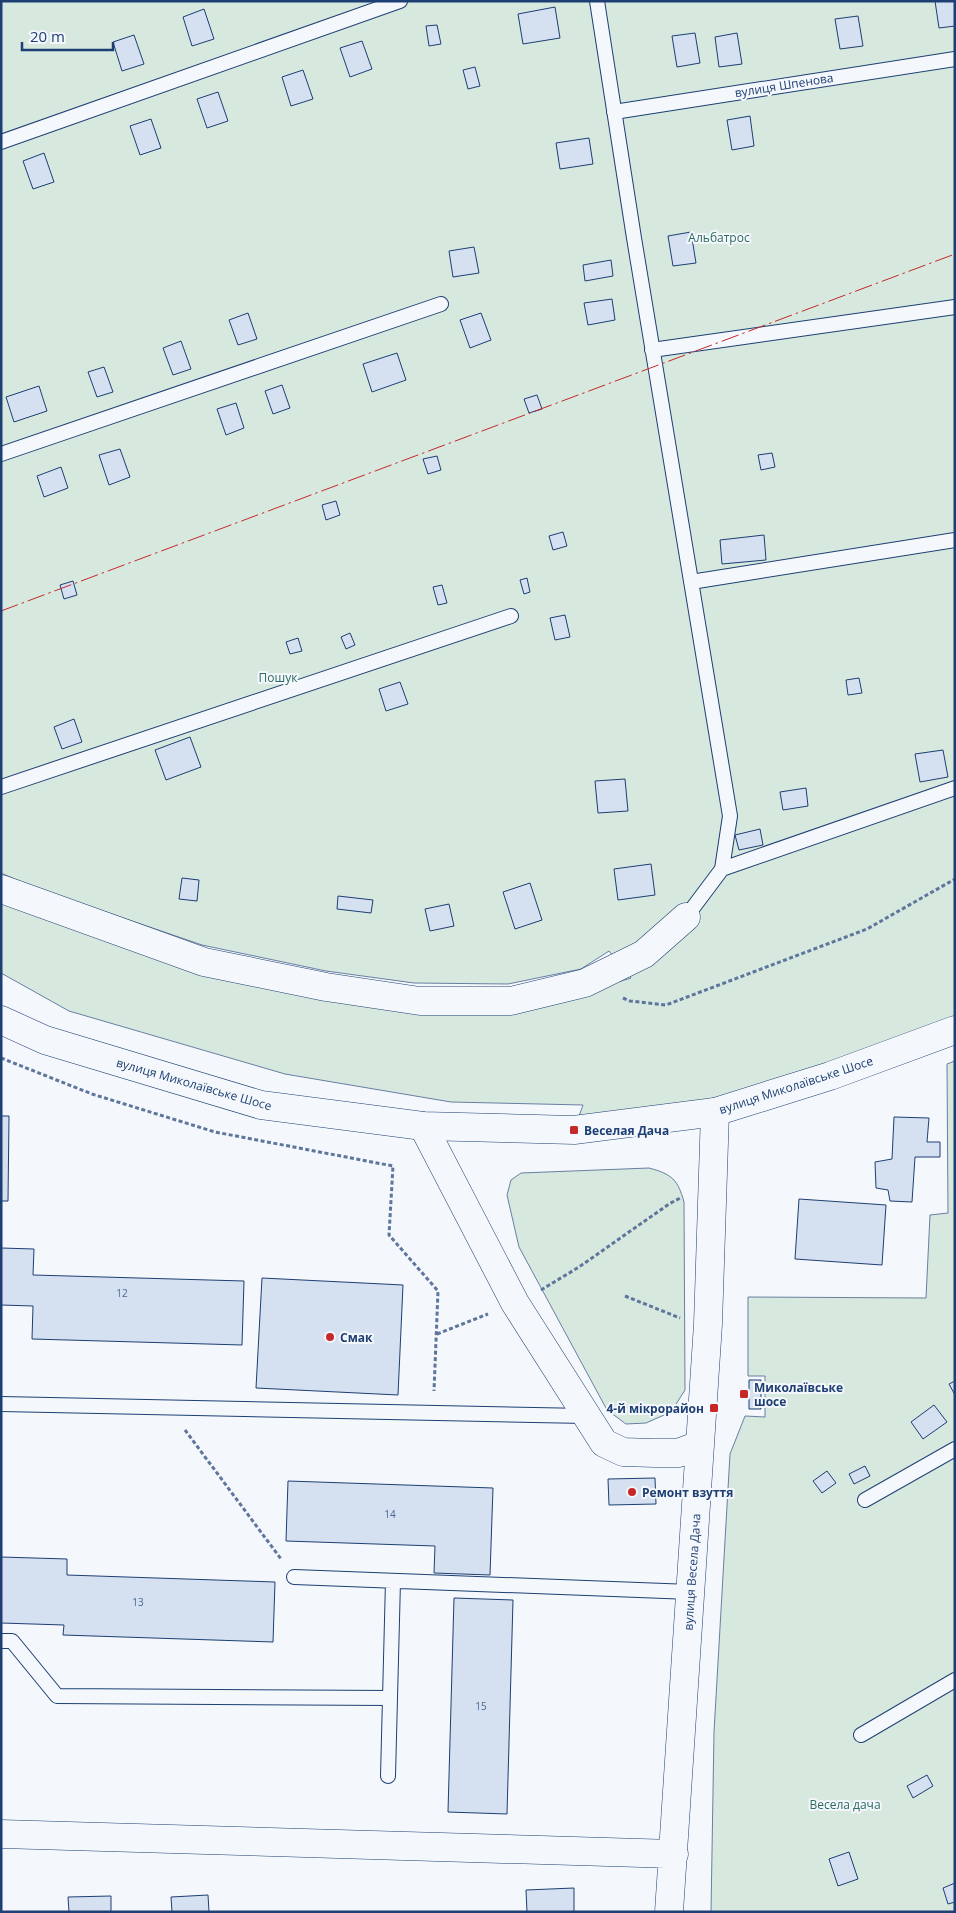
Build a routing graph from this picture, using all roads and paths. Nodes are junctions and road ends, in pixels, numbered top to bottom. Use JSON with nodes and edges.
{"nodes":[{"id":1,"x":400,"y":1,"type":"edge"},
{"id":2,"x":597,"y":1,"type":"edge"},
{"id":3,"x":955,"y":59,"type":"edge"},
{"id":4,"x":614,"y":112,"type":"junction"},
{"id":5,"x":1,"y":142,"type":"edge"},
{"id":6,"x":441,"y":304,"type":"dead end"},
{"id":7,"x":955,"y":307,"type":"edge"},
{"id":8,"x":652,"y":350,"type":"junction"},
{"id":9,"x":1,"y":454,"type":"edge"},
{"id":10,"x":955,"y":540,"type":"edge"},
{"id":11,"x":691,"y":582,"type":"junction"},
{"id":12,"x":511,"y":616,"type":"dead end"},
{"id":13,"x":1,"y":787,"type":"edge"},
{"id":14,"x":955,"y":788,"type":"edge"},
{"id":15,"x":722,"y":869,"type":"junction"},
{"id":16,"x":955,"y":879,"type":"edge"},
{"id":17,"x":1,"y":889,"type":"edge"},
{"id":18,"x":686,"y":917,"type":"joint"},
{"id":19,"x":585,"y":983,"type":"junction"},
{"id":20,"x":1,"y":1020,"type":"edge"},
{"id":21,"x":955,"y":1030,"type":"edge"},
{"id":22,"x":1,"y":1058,"type":"edge"},
{"id":23,"x":715,"y":1112,"type":"junction"},
{"id":24,"x":423,"y":1126,"type":"junction"},
{"id":25,"x":712,"y":1193,"type":"junction"},
{"id":26,"x":625,"y":1296,"type":"dead end"},
{"id":27,"x":515,"y":1303,"type":"junction"},
{"id":28,"x":708,"y":1324,"type":"junction"},
{"id":29,"x":436,"y":1334,"type":"junction"},
{"id":30,"x":1,"y":1404,"type":"edge"},
{"id":31,"x":168,"y":1407,"type":"junction"},
{"id":32,"x":433,"y":1413,"type":"junction"},
{"id":33,"x":586,"y":1416,"type":"junction"},
{"id":34,"x":700,"y":1445,"type":"junction"},
{"id":35,"x":955,"y":1449,"type":"edge"},
{"id":36,"x":865,"y":1500,"type":"dead end"},
{"id":37,"x":294,"y":1577,"type":"joint"},
{"id":38,"x":393,"y":1581,"type":"junction"},
{"id":39,"x":691,"y":1592,"type":"junction"},
{"id":40,"x":1,"y":1641,"type":"edge"},
{"id":41,"x":955,"y":1680,"type":"edge"},
{"id":42,"x":390,"y":1698,"type":"junction"},
{"id":43,"x":861,"y":1735,"type":"dead end"},
{"id":44,"x":388,"y":1776,"type":"dead end"},
{"id":45,"x":1,"y":1834,"type":"edge"},
{"id":46,"x":674,"y":1854,"type":"junction"},
{"id":47,"x":669,"y":1912,"type":"edge"}],
"edges":[{"from":1,"to":5,"type":"lane"},
{"from":2,"to":4,"type":"lane"},
{"from":3,"to":4,"type":"lane","name":"вулиця Шпенова"},
{"from":4,"to":8,"type":"lane"},
{"from":6,"to":9,"type":"lane"},
{"from":7,"to":8,"type":"lane"},
{"from":8,"to":11,"type":"lane"},
{"from":10,"to":11,"type":"lane"},
{"from":11,"to":15,"type":"lane"},
{"from":12,"to":13,"type":"lane"},
{"from":14,"to":15,"type":"lane"},
{"from":15,"to":18,"type":"lane"},
{"from":16,"to":19,"type":"path"},
{"from":17,"to":19,"type":"street"},
{"from":18,"to":19,"type":"street"},
{"from":20,"to":24,"type":"street","name":"вулиця Миколаївське Шосе"},
{"from":21,"to":23,"type":"street","name":"вулиця Миколаївське Шосе"},
{"from":22,"to":29,"type":"path"},
{"from":23,"to":24,"type":"street","name":"вулиця Миколаївське Шосе"},
{"from":23,"to":25,"type":"street","name":"вулиця Весела Дача"},
{"from":24,"to":27,"type":"street"},
{"from":25,"to":27,"type":"path"},
{"from":25,"to":28,"type":"street","name":"вулиця Весела Дача"},
{"from":26,"to":28,"type":"path"},
{"from":27,"to":29,"type":"path"},
{"from":27,"to":33,"type":"street"},
{"from":28,"to":34,"type":"street","name":"вулиця Весела Дача"},
{"from":29,"to":32,"type":"path"},
{"from":30,"to":31,"type":"lane"},
{"from":31,"to":32,"type":"lane"},
{"from":31,"to":37,"type":"path"},
{"from":32,"to":33,"type":"lane"},
{"from":33,"to":34,"type":"street"},
{"from":34,"to":39,"type":"street","name":"вулиця Весела Дача"},
{"from":35,"to":36,"type":"lane"},
{"from":37,"to":38,"type":"lane"},
{"from":38,"to":39,"type":"lane"},
{"from":38,"to":42,"type":"lane"},
{"from":39,"to":46,"type":"street","name":"вулиця Весела Дача"},
{"from":40,"to":42,"type":"lane"},
{"from":41,"to":43,"type":"lane"},
{"from":42,"to":44,"type":"lane"},
{"from":45,"to":46,"type":"street"},
{"from":46,"to":47,"type":"street","name":"вулиця Весела Дача"}]}
